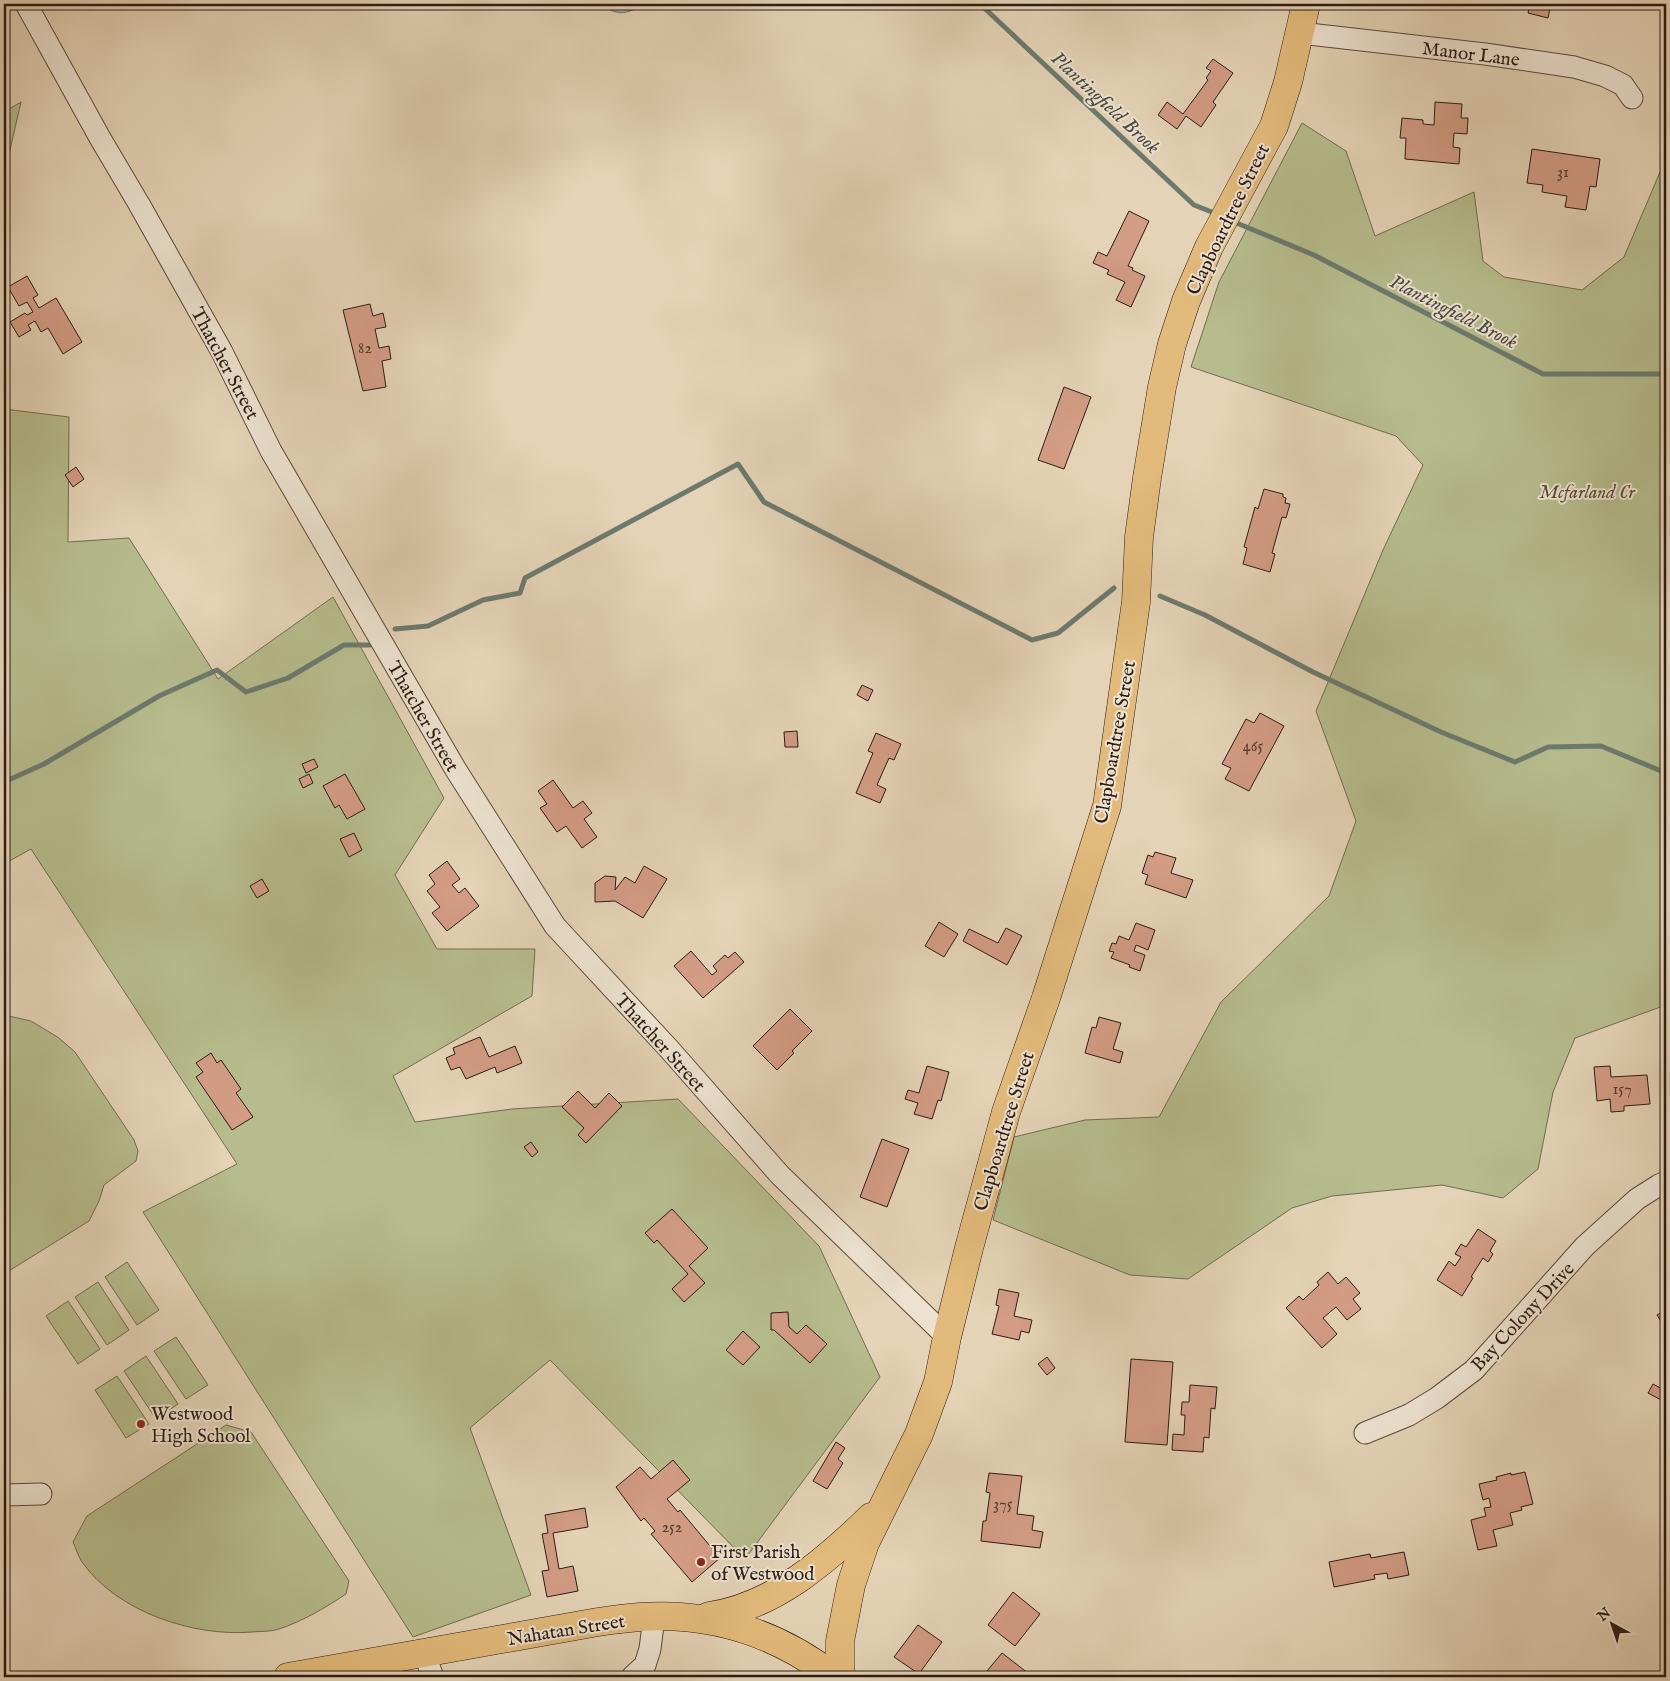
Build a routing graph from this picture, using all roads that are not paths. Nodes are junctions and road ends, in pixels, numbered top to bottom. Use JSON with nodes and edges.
{"nodes":[{"id":1,"x":26,"y":4,"type":"edge"},
{"id":2,"x":1306,"y":4,"type":"edge"},
{"id":3,"x":1300,"y":33,"type":"junction"},
{"id":4,"x":1632,"y":98,"type":"dead end"},
{"id":5,"x":1666,"y":1182,"type":"edge"},
{"id":6,"x":947,"y":1337,"type":"junction"},
{"id":7,"x":1365,"y":1433,"type":"dead end"},
{"id":8,"x":41,"y":1494,"type":"dead end"},
{"id":9,"x":4,"y":1495,"type":"edge"},
{"id":10,"x":882,"y":1506,"type":"junction"},
{"id":11,"x":654,"y":1617,"type":"junction"},
{"id":12,"x":695,"y":1618,"type":"junction"},
{"id":13,"x":428,"y":1665,"type":"edge"},
{"id":14,"x":288,"y":1677,"type":"edge"},
{"id":15,"x":632,"y":1677,"type":"edge"},
{"id":16,"x":834,"y":1677,"type":"edge"},
{"id":17,"x":840,"y":1677,"type":"edge"}],
"edges":[{"from":1,"to":6,"type":"street","name":"Thatcher Street"},
{"from":2,"to":3,"type":"main road","name":"Clapboardtree Street"},
{"from":3,"to":4,"type":"street","name":"Manor Lane"},
{"from":3,"to":6,"type":"main road","name":"Clapboardtree Street"},
{"from":5,"to":7,"type":"street","name":"Bay Colony Drive"},
{"from":6,"to":10,"type":"main road","name":"Clapboardtree Street"},
{"from":8,"to":9,"type":"street"},
{"from":10,"to":12,"type":"main road","name":"Clapboardtree Street"},
{"from":10,"to":17,"type":"main road","name":"Clapboardtree Street"},
{"from":11,"to":12,"type":"main road","name":"Nahatan Street"},
{"from":11,"to":13,"type":"main road","name":"Nahatan Street"},
{"from":11,"to":15,"type":"street"},
{"from":12,"to":16,"type":"main road","name":"Nahatan Street"},
{"from":13,"to":14,"type":"main road","name":"Nahatan Street"}]}
